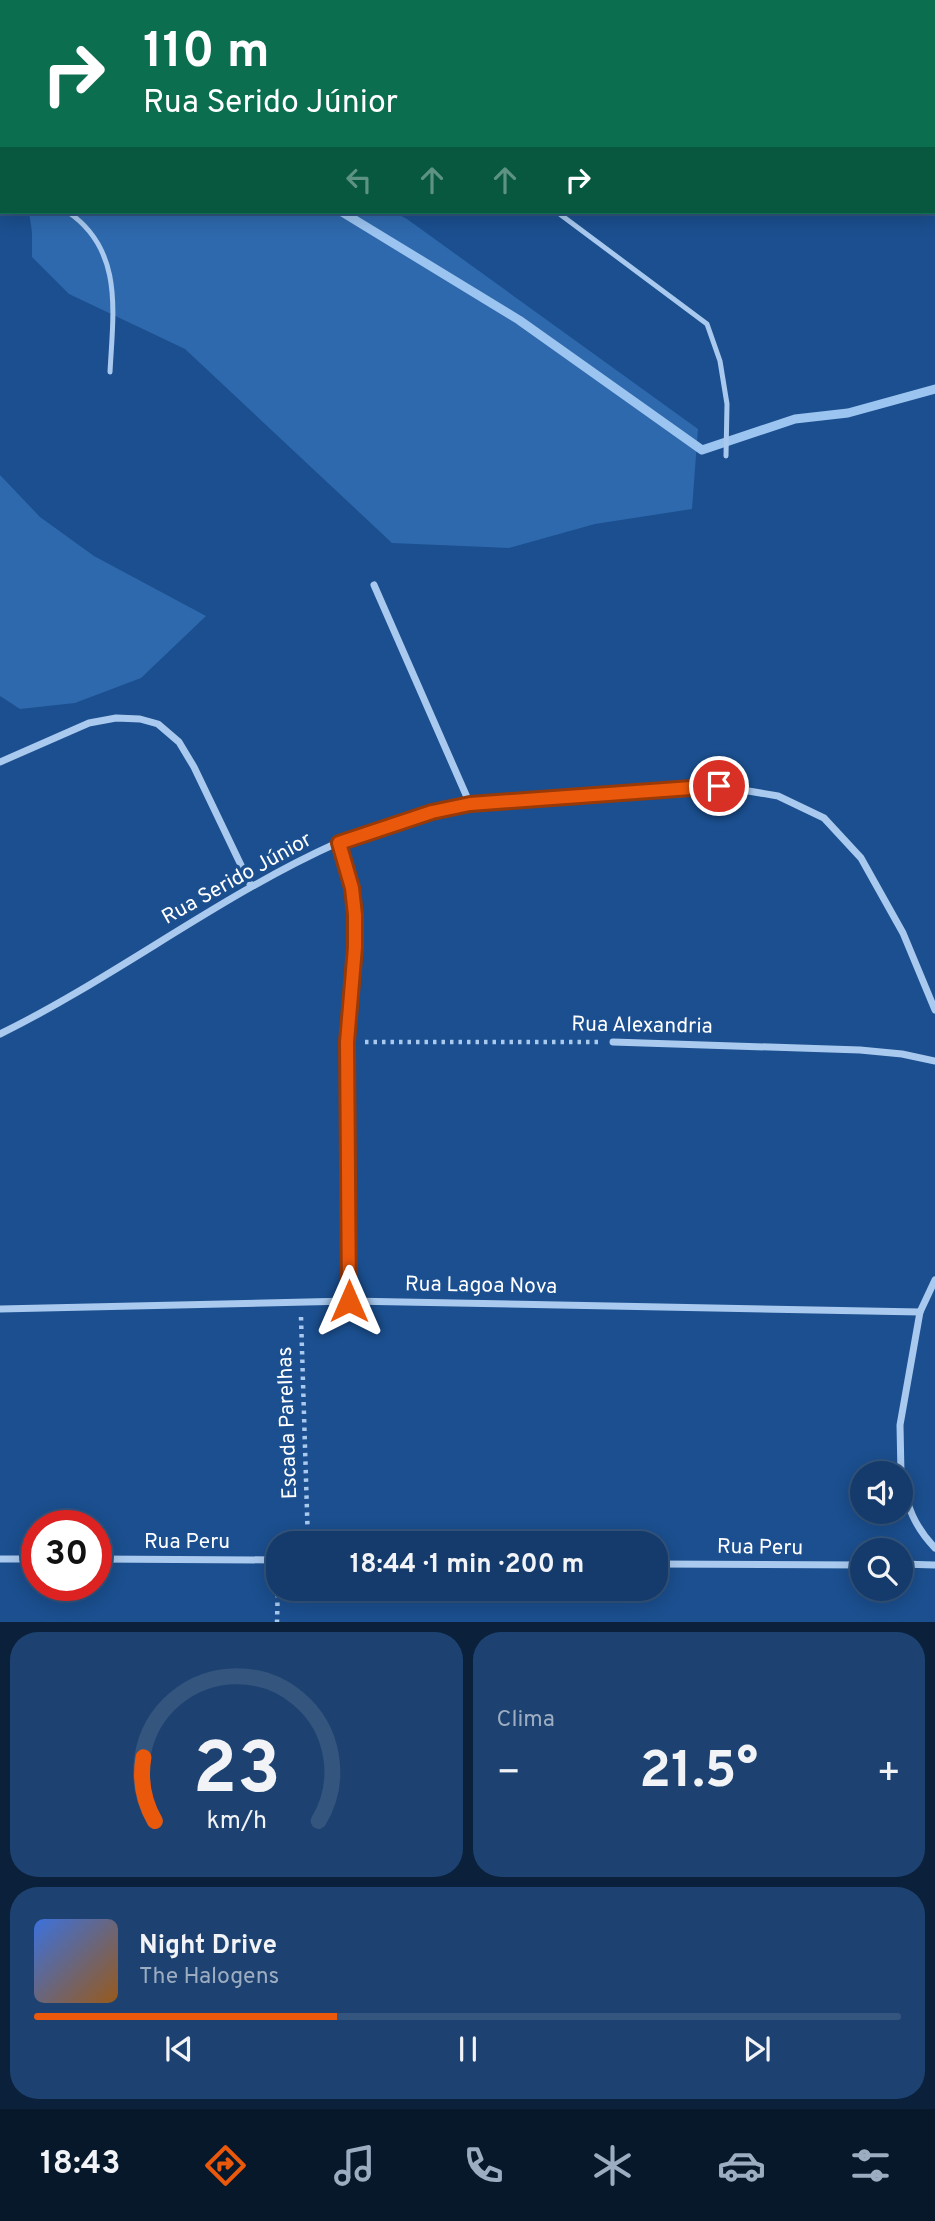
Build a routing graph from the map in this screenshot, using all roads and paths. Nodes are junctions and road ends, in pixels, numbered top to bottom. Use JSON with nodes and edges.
{"nodes":[{"id":1,"x":71,"y":214,"type":"edge"},
{"id":2,"x":560,"y":214,"type":"edge"},
{"id":3,"x":110,"y":372,"type":"dead end"},
{"id":4,"x":726,"y":456,"type":"dead end"},
{"id":5,"x":373,"y":585,"type":"dead end"},
{"id":6,"x":0,"y":762,"type":"edge"},
{"id":7,"x":470,"y":804,"type":"junction"},
{"id":8,"x":339,"y":843,"type":"junction"},
{"id":9,"x":251,"y":886,"type":"junction"},
{"id":10,"x":935,"y":1010,"type":"edge"},
{"id":11,"x":0,"y":1034,"type":"edge"},
{"id":12,"x":347,"y":1042,"type":"junction"},
{"id":13,"x":613,"y":1042,"type":"joint"},
{"id":14,"x":935,"y":1061,"type":"edge"},
{"id":15,"x":935,"y":1280,"type":"edge"},
{"id":16,"x":349,"y":1301,"type":"junction"},
{"id":17,"x":300,"y":1302,"type":"junction"},
{"id":18,"x":0,"y":1309,"type":"edge"},
{"id":19,"x":920,"y":1312,"type":"junction"},
{"id":20,"x":901,"y":1461,"type":"edge"},
{"id":21,"x":913,"y":1517,"type":"edge"},
{"id":22,"x":308,"y":1531,"type":"edge"},
{"id":23,"x":935,"y":1548,"type":"edge"},
{"id":24,"x":0,"y":1559,"type":"edge"},
{"id":25,"x":21,"y":1559,"type":"edge"},
{"id":26,"x":112,"y":1559,"type":"edge"},
{"id":27,"x":266,"y":1560,"type":"edge"},
{"id":28,"x":668,"y":1564,"type":"edge"},
{"id":29,"x":913,"y":1564,"type":"edge"},
{"id":30,"x":850,"y":1565,"type":"edge"},
{"id":31,"x":935,"y":1565,"type":"edge"},
{"id":32,"x":277,"y":1601,"type":"edge"},
{"id":33,"x":277,"y":1622,"type":"edge"}],
"edges":[{"from":1,"to":3,"type":"lane"},
{"from":2,"to":4,"type":"lane"},
{"from":5,"to":7,"type":"street"},
{"from":6,"to":9,"type":"street"},
{"from":7,"to":8,"type":"street","name":"Rua Serido Júnior"},
{"from":7,"to":10,"type":"street","name":"Rua Serido Júnior"},
{"from":8,"to":9,"type":"street","name":"Rua Serido Júnior"},
{"from":8,"to":12,"type":"street"},
{"from":9,"to":11,"type":"street","name":"Rua Serido Júnior"},
{"from":12,"to":13,"type":"path","name":"Rua Alexandria"},
{"from":12,"to":16,"type":"street"},
{"from":13,"to":14,"type":"street","name":"Rua Alexandria"},
{"from":15,"to":19,"type":"street"},
{"from":16,"to":17,"type":"street","name":"Rua Lagoa Nova"},
{"from":16,"to":19,"type":"street","name":"Rua Lagoa Nova"},
{"from":17,"to":18,"type":"street","name":"Rua Lagoa Nova"},
{"from":17,"to":22,"type":"path","name":"Escada Parelhas"},
{"from":19,"to":20,"type":"street"},
{"from":21,"to":23,"type":"street"},
{"from":24,"to":25,"type":"street"},
{"from":26,"to":27,"type":"street","name":"Rua Peru"},
{"from":28,"to":30,"type":"street","name":"Rua Peru"},
{"from":29,"to":31,"type":"street"},
{"from":32,"to":33,"type":"path"}]}
